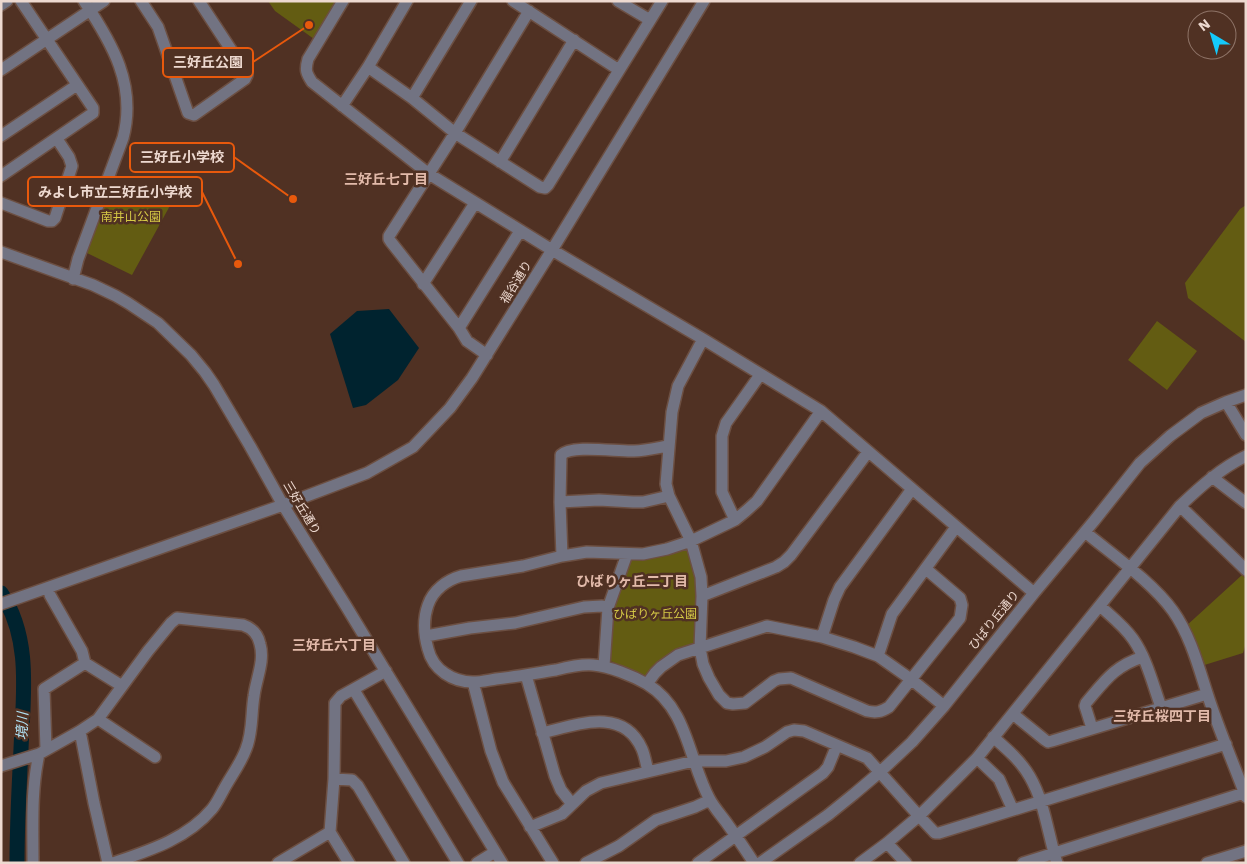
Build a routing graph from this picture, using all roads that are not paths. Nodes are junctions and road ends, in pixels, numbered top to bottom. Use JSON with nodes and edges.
{"nodes":[{"id":1,"x":7,"y":1,"type":"edge"},
{"id":2,"x":21,"y":1,"type":"edge"},
{"id":3,"x":104,"y":1,"type":"edge"},
{"id":4,"x":141,"y":1,"type":"edge"},
{"id":5,"x":198,"y":1,"type":"edge"},
{"id":6,"x":343,"y":1,"type":"edge"},
{"id":7,"x":407,"y":1,"type":"edge"},
{"id":8,"x":471,"y":1,"type":"edge"},
{"id":9,"x":513,"y":1,"type":"edge"},
{"id":10,"x":618,"y":1,"type":"edge"},
{"id":11,"x":662,"y":1,"type":"edge"},
{"id":12,"x":704,"y":1,"type":"edge"},
{"id":13,"x":1,"y":5,"type":"edge"},
{"id":14,"x":87,"y":6,"type":"edge"},
{"id":15,"x":529,"y":11,"type":"junction"},
{"id":16,"x":650,"y":20,"type":"junction"},
{"id":17,"x":47,"y":40,"type":"junction"},
{"id":18,"x":574,"y":40,"type":"junction"},
{"id":19,"x":368,"y":66,"type":"junction"},
{"id":20,"x":1,"y":70,"type":"edge"},
{"id":21,"x":619,"y":70,"type":"junction"},
{"id":22,"x":77,"y":85,"type":"junction"},
{"id":23,"x":412,"y":98,"type":"junction"},
{"id":24,"x":342,"y":106,"type":"junction"},
{"id":25,"x":455,"y":133,"type":"junction"},
{"id":26,"x":1,"y":136,"type":"edge"},
{"id":27,"x":57,"y":139,"type":"junction"},
{"id":28,"x":500,"y":162,"type":"junction"},
{"id":29,"x":429,"y":174,"type":"junction"},
{"id":30,"x":1,"y":176,"type":"edge"},
{"id":31,"x":1,"y":203,"type":"edge"},
{"id":32,"x":474,"y":203,"type":"junction"},
{"id":33,"x":520,"y":231,"type":"junction"},
{"id":34,"x":552,"y":250,"type":"junction"},
{"id":35,"x":1,"y":252,"type":"edge"},
{"id":36,"x":73,"y":279,"type":"junction"},
{"id":37,"x":423,"y":284,"type":"junction"},
{"id":38,"x":459,"y":328,"type":"junction"},
{"id":39,"x":703,"y":339,"type":"junction"},
{"id":40,"x":487,"y":355,"type":"junction"},
{"id":41,"x":760,"y":375,"type":"junction"},
{"id":42,"x":1246,"y":396,"type":"edge"},
{"id":43,"x":1226,"y":402,"type":"junction"},
{"id":44,"x":821,"y":411,"type":"junction"},
{"id":45,"x":1245,"y":431,"type":"edge"},
{"id":46,"x":668,"y":446,"type":"junction"},
{"id":47,"x":868,"y":452,"type":"junction"},
{"id":48,"x":1246,"y":456,"type":"edge"},
{"id":49,"x":1212,"y":477,"type":"junction"},
{"id":50,"x":912,"y":489,"type":"junction"},
{"id":51,"x":669,"y":496,"type":"junction"},
{"id":52,"x":560,"y":502,"type":"junction"},
{"id":53,"x":1246,"y":503,"type":"edge"},
{"id":54,"x":283,"y":505,"type":"junction"},
{"id":55,"x":1180,"y":506,"type":"junction"},
{"id":56,"x":735,"y":520,"type":"junction"},
{"id":57,"x":956,"y":527,"type":"junction"},
{"id":58,"x":1085,"y":532,"type":"junction"},
{"id":59,"x":691,"y":541,"type":"junction"},
{"id":60,"x":627,"y":554,"type":"junction"},
{"id":61,"x":562,"y":556,"type":"junction"},
{"id":62,"x":926,"y":569,"type":"junction"},
{"id":63,"x":1130,"y":569,"type":"junction"},
{"id":64,"x":1246,"y":570,"type":"edge"},
{"id":65,"x":1034,"y":593,"type":"junction"},
{"id":66,"x":50,"y":595,"type":"dead end"},
{"id":67,"x":702,"y":596,"type":"junction"},
{"id":68,"x":1,"y":604,"type":"edge"},
{"id":69,"x":1100,"y":606,"type":"junction"},
{"id":70,"x":608,"y":608,"type":"junction"},
{"id":71,"x":426,"y":636,"type":"junction"},
{"id":72,"x":822,"y":637,"type":"junction"},
{"id":73,"x":700,"y":648,"type":"junction"},
{"id":74,"x":878,"y":656,"type":"junction"},
{"id":75,"x":1143,"y":657,"type":"junction"},
{"id":76,"x":84,"y":663,"type":"junction"},
{"id":77,"x":604,"y":666,"type":"junction"},
{"id":78,"x":386,"y":671,"type":"junction"},
{"id":79,"x":526,"y":675,"type":"junction"},
{"id":80,"x":912,"y":680,"type":"junction"},
{"id":81,"x":473,"y":682,"type":"junction"},
{"id":82,"x":647,"y":684,"type":"junction"},
{"id":83,"x":122,"y":686,"type":"junction"},
{"id":84,"x":354,"y":690,"type":"junction"},
{"id":85,"x":1207,"y":694,"type":"junction"},
{"id":86,"x":944,"y":706,"type":"junction"},
{"id":87,"x":1162,"y":707,"type":"junction"},
{"id":88,"x":1013,"y":714,"type":"junction"},
{"id":89,"x":98,"y":719,"type":"junction"},
{"id":90,"x":1092,"y":728,"type":"junction"},
{"id":91,"x":80,"y":731,"type":"junction"},
{"id":92,"x":542,"y":733,"type":"junction"},
{"id":93,"x":993,"y":737,"type":"junction"},
{"id":94,"x":836,"y":744,"type":"junction"},
{"id":95,"x":1226,"y":744,"type":"junction"},
{"id":96,"x":40,"y":753,"type":"junction"},
{"id":97,"x":155,"y":757,"type":"dead end"},
{"id":98,"x":977,"y":758,"type":"junction"},
{"id":99,"x":694,"y":762,"type":"junction"},
{"id":100,"x":4,"y":765,"type":"edge"},
{"id":101,"x":648,"y":771,"type":"junction"},
{"id":102,"x":880,"y":772,"type":"junction"},
{"id":103,"x":334,"y":779,"type":"junction"},
{"id":104,"x":1245,"y":795,"type":"edge"},
{"id":105,"x":710,"y":800,"type":"junction"},
{"id":106,"x":1040,"y":801,"type":"junction"},
{"id":107,"x":572,"y":804,"type":"junction"},
{"id":108,"x":1013,"y":810,"type":"junction"},
{"id":109,"x":919,"y":816,"type":"junction"},
{"id":110,"x":530,"y":827,"type":"junction"},
{"id":111,"x":330,"y":832,"type":"junction"},
{"id":112,"x":736,"y":836,"type":"junction"},
{"id":113,"x":887,"y":843,"type":"junction"},
{"id":114,"x":1246,"y":851,"type":"edge"},
{"id":115,"x":495,"y":852,"type":"junction"},
{"id":116,"x":1056,"y":858,"type":"edge"},
{"id":117,"x":32,"y":863,"type":"edge"},
{"id":118,"x":108,"y":863,"type":"edge"},
{"id":119,"x":113,"y":863,"type":"edge"},
{"id":120,"x":278,"y":863,"type":"edge"},
{"id":121,"x":350,"y":863,"type":"edge"},
{"id":122,"x":404,"y":863,"type":"edge"},
{"id":123,"x":458,"y":863,"type":"edge"},
{"id":124,"x":477,"y":863,"type":"edge"},
{"id":125,"x":502,"y":863,"type":"edge"},
{"id":126,"x":553,"y":863,"type":"edge"},
{"id":127,"x":586,"y":863,"type":"edge"},
{"id":128,"x":698,"y":863,"type":"edge"},
{"id":129,"x":754,"y":863,"type":"edge"},
{"id":130,"x":760,"y":863,"type":"edge"},
{"id":131,"x":860,"y":863,"type":"edge"},
{"id":132,"x":906,"y":863,"type":"edge"},
{"id":133,"x":1023,"y":863,"type":"edge"},
{"id":134,"x":1206,"y":863,"type":"edge"}],
"edges":[{"from":1,"to":13,"type":"street"},
{"from":2,"to":17,"type":"street"},
{"from":3,"to":14,"type":"street"},
{"from":4,"to":5,"type":"street"},
{"from":6,"to":24,"type":"street"},
{"from":7,"to":19,"type":"street"},
{"from":8,"to":23,"type":"street"},
{"from":9,"to":15,"type":"street"},
{"from":10,"to":16,"type":"street"},
{"from":11,"to":16,"type":"street"},
{"from":12,"to":34,"type":"street","name":"福谷通り"},
{"from":14,"to":17,"type":"street"},
{"from":14,"to":36,"type":"street"},
{"from":15,"to":18,"type":"street"},
{"from":15,"to":25,"type":"street"},
{"from":16,"to":21,"type":"street"},
{"from":17,"to":20,"type":"street"},
{"from":17,"to":22,"type":"street"},
{"from":18,"to":21,"type":"street"},
{"from":18,"to":28,"type":"street"},
{"from":19,"to":23,"type":"street"},
{"from":19,"to":24,"type":"street"},
{"from":21,"to":28,"type":"street"},
{"from":22,"to":26,"type":"street"},
{"from":22,"to":27,"type":"street"},
{"from":23,"to":25,"type":"street"},
{"from":24,"to":29,"type":"street"},
{"from":25,"to":28,"type":"street"},
{"from":25,"to":29,"type":"street"},
{"from":27,"to":30,"type":"street"},
{"from":27,"to":31,"type":"street"},
{"from":29,"to":32,"type":"street"},
{"from":29,"to":37,"type":"street"},
{"from":32,"to":33,"type":"street"},
{"from":32,"to":37,"type":"street"},
{"from":33,"to":34,"type":"street"},
{"from":33,"to":38,"type":"street"},
{"from":34,"to":39,"type":"street"},
{"from":34,"to":40,"type":"street","name":"福谷通り"},
{"from":35,"to":36,"type":"street","name":"三好丘通り"},
{"from":36,"to":54,"type":"street","name":"三好丘通り"},
{"from":37,"to":38,"type":"street"},
{"from":38,"to":40,"type":"street"},
{"from":39,"to":41,"type":"street"},
{"from":39,"to":46,"type":"street"},
{"from":40,"to":54,"type":"street","name":"福谷通り"},
{"from":41,"to":44,"type":"street"},
{"from":41,"to":56,"type":"street"},
{"from":42,"to":43,"type":"street","name":"ひばり丘通り"},
{"from":43,"to":45,"type":"street"},
{"from":43,"to":58,"type":"street","name":"ひばり丘通り"},
{"from":44,"to":47,"type":"street"},
{"from":44,"to":56,"type":"street"},
{"from":46,"to":51,"type":"street"},
{"from":46,"to":52,"type":"street"},
{"from":47,"to":50,"type":"street"},
{"from":47,"to":67,"type":"street"},
{"from":48,"to":49,"type":"street"},
{"from":49,"to":53,"type":"street"},
{"from":49,"to":55,"type":"street"},
{"from":50,"to":57,"type":"street"},
{"from":50,"to":72,"type":"street"},
{"from":51,"to":52,"type":"street"},
{"from":51,"to":59,"type":"street"},
{"from":52,"to":61,"type":"street"},
{"from":54,"to":68,"type":"street","name":"福谷通り"},
{"from":54,"to":78,"type":"street","name":"三好丘通り"},
{"from":55,"to":63,"type":"street"},
{"from":55,"to":64,"type":"street"},
{"from":56,"to":59,"type":"street"},
{"from":57,"to":62,"type":"street"},
{"from":57,"to":65,"type":"street"},
{"from":58,"to":63,"type":"street"},
{"from":58,"to":65,"type":"street","name":"ひばり丘通り"},
{"from":59,"to":60,"type":"street"},
{"from":59,"to":67,"type":"street"},
{"from":60,"to":61,"type":"street"},
{"from":60,"to":70,"type":"street"},
{"from":61,"to":71,"type":"street"},
{"from":62,"to":74,"type":"street"},
{"from":62,"to":80,"type":"street"},
{"from":63,"to":69,"type":"street"},
{"from":63,"to":85,"type":"street"},
{"from":65,"to":86,"type":"street","name":"ひばり丘通り"},
{"from":66,"to":76,"type":"street"},
{"from":67,"to":73,"type":"street"},
{"from":69,"to":75,"type":"street"},
{"from":69,"to":88,"type":"street"},
{"from":70,"to":71,"type":"street"},
{"from":70,"to":77,"type":"street"},
{"from":71,"to":81,"type":"street"},
{"from":72,"to":73,"type":"street"},
{"from":72,"to":74,"type":"street"},
{"from":73,"to":80,"type":"street"},
{"from":73,"to":82,"type":"street"},
{"from":74,"to":80,"type":"street"},
{"from":75,"to":87,"type":"street"},
{"from":75,"to":90,"type":"street"},
{"from":76,"to":83,"type":"street"},
{"from":76,"to":96,"type":"street"},
{"from":77,"to":79,"type":"street"},
{"from":77,"to":82,"type":"street"},
{"from":78,"to":84,"type":"street"},
{"from":78,"to":115,"type":"street","name":"三好丘通り"},
{"from":79,"to":81,"type":"street"},
{"from":79,"to":92,"type":"street"},
{"from":80,"to":86,"type":"street"},
{"from":81,"to":110,"type":"street"},
{"from":82,"to":99,"type":"street"},
{"from":83,"to":89,"type":"street"},
{"from":83,"to":119,"type":"street"},
{"from":84,"to":103,"type":"street"},
{"from":84,"to":123,"type":"street"},
{"from":85,"to":87,"type":"street"},
{"from":85,"to":95,"type":"street"},
{"from":86,"to":102,"type":"street","name":"ひばり丘通り"},
{"from":87,"to":90,"type":"street"},
{"from":88,"to":90,"type":"street"},
{"from":88,"to":93,"type":"street"},
{"from":89,"to":91,"type":"street"},
{"from":89,"to":97,"type":"street"},
{"from":91,"to":96,"type":"street"},
{"from":91,"to":118,"type":"street"},
{"from":92,"to":101,"type":"street"},
{"from":92,"to":107,"type":"street"},
{"from":93,"to":98,"type":"street"},
{"from":93,"to":106,"type":"street"},
{"from":94,"to":99,"type":"street"},
{"from":94,"to":102,"type":"street"},
{"from":94,"to":112,"type":"street"},
{"from":95,"to":104,"type":"street"},
{"from":95,"to":106,"type":"street"},
{"from":96,"to":100,"type":"street"},
{"from":96,"to":117,"type":"street"},
{"from":98,"to":108,"type":"street"},
{"from":98,"to":109,"type":"street"},
{"from":99,"to":101,"type":"street"},
{"from":99,"to":105,"type":"street"},
{"from":101,"to":107,"type":"street"},
{"from":102,"to":109,"type":"street"},
{"from":102,"to":130,"type":"street","name":"ひばり丘通り"},
{"from":103,"to":111,"type":"street"},
{"from":103,"to":122,"type":"street"},
{"from":104,"to":116,"type":"street"},
{"from":105,"to":112,"type":"street"},
{"from":105,"to":127,"type":"street"},
{"from":106,"to":108,"type":"street"},
{"from":106,"to":116,"type":"street"},
{"from":107,"to":110,"type":"street"},
{"from":108,"to":109,"type":"street"},
{"from":109,"to":113,"type":"street"},
{"from":110,"to":126,"type":"street"},
{"from":111,"to":120,"type":"street"},
{"from":111,"to":121,"type":"street"},
{"from":112,"to":128,"type":"street"},
{"from":112,"to":129,"type":"street"},
{"from":113,"to":131,"type":"street"},
{"from":113,"to":132,"type":"street"},
{"from":114,"to":134,"type":"street"},
{"from":115,"to":124,"type":"street"},
{"from":115,"to":125,"type":"street","name":"三好丘通り"},
{"from":116,"to":133,"type":"street"}]}
